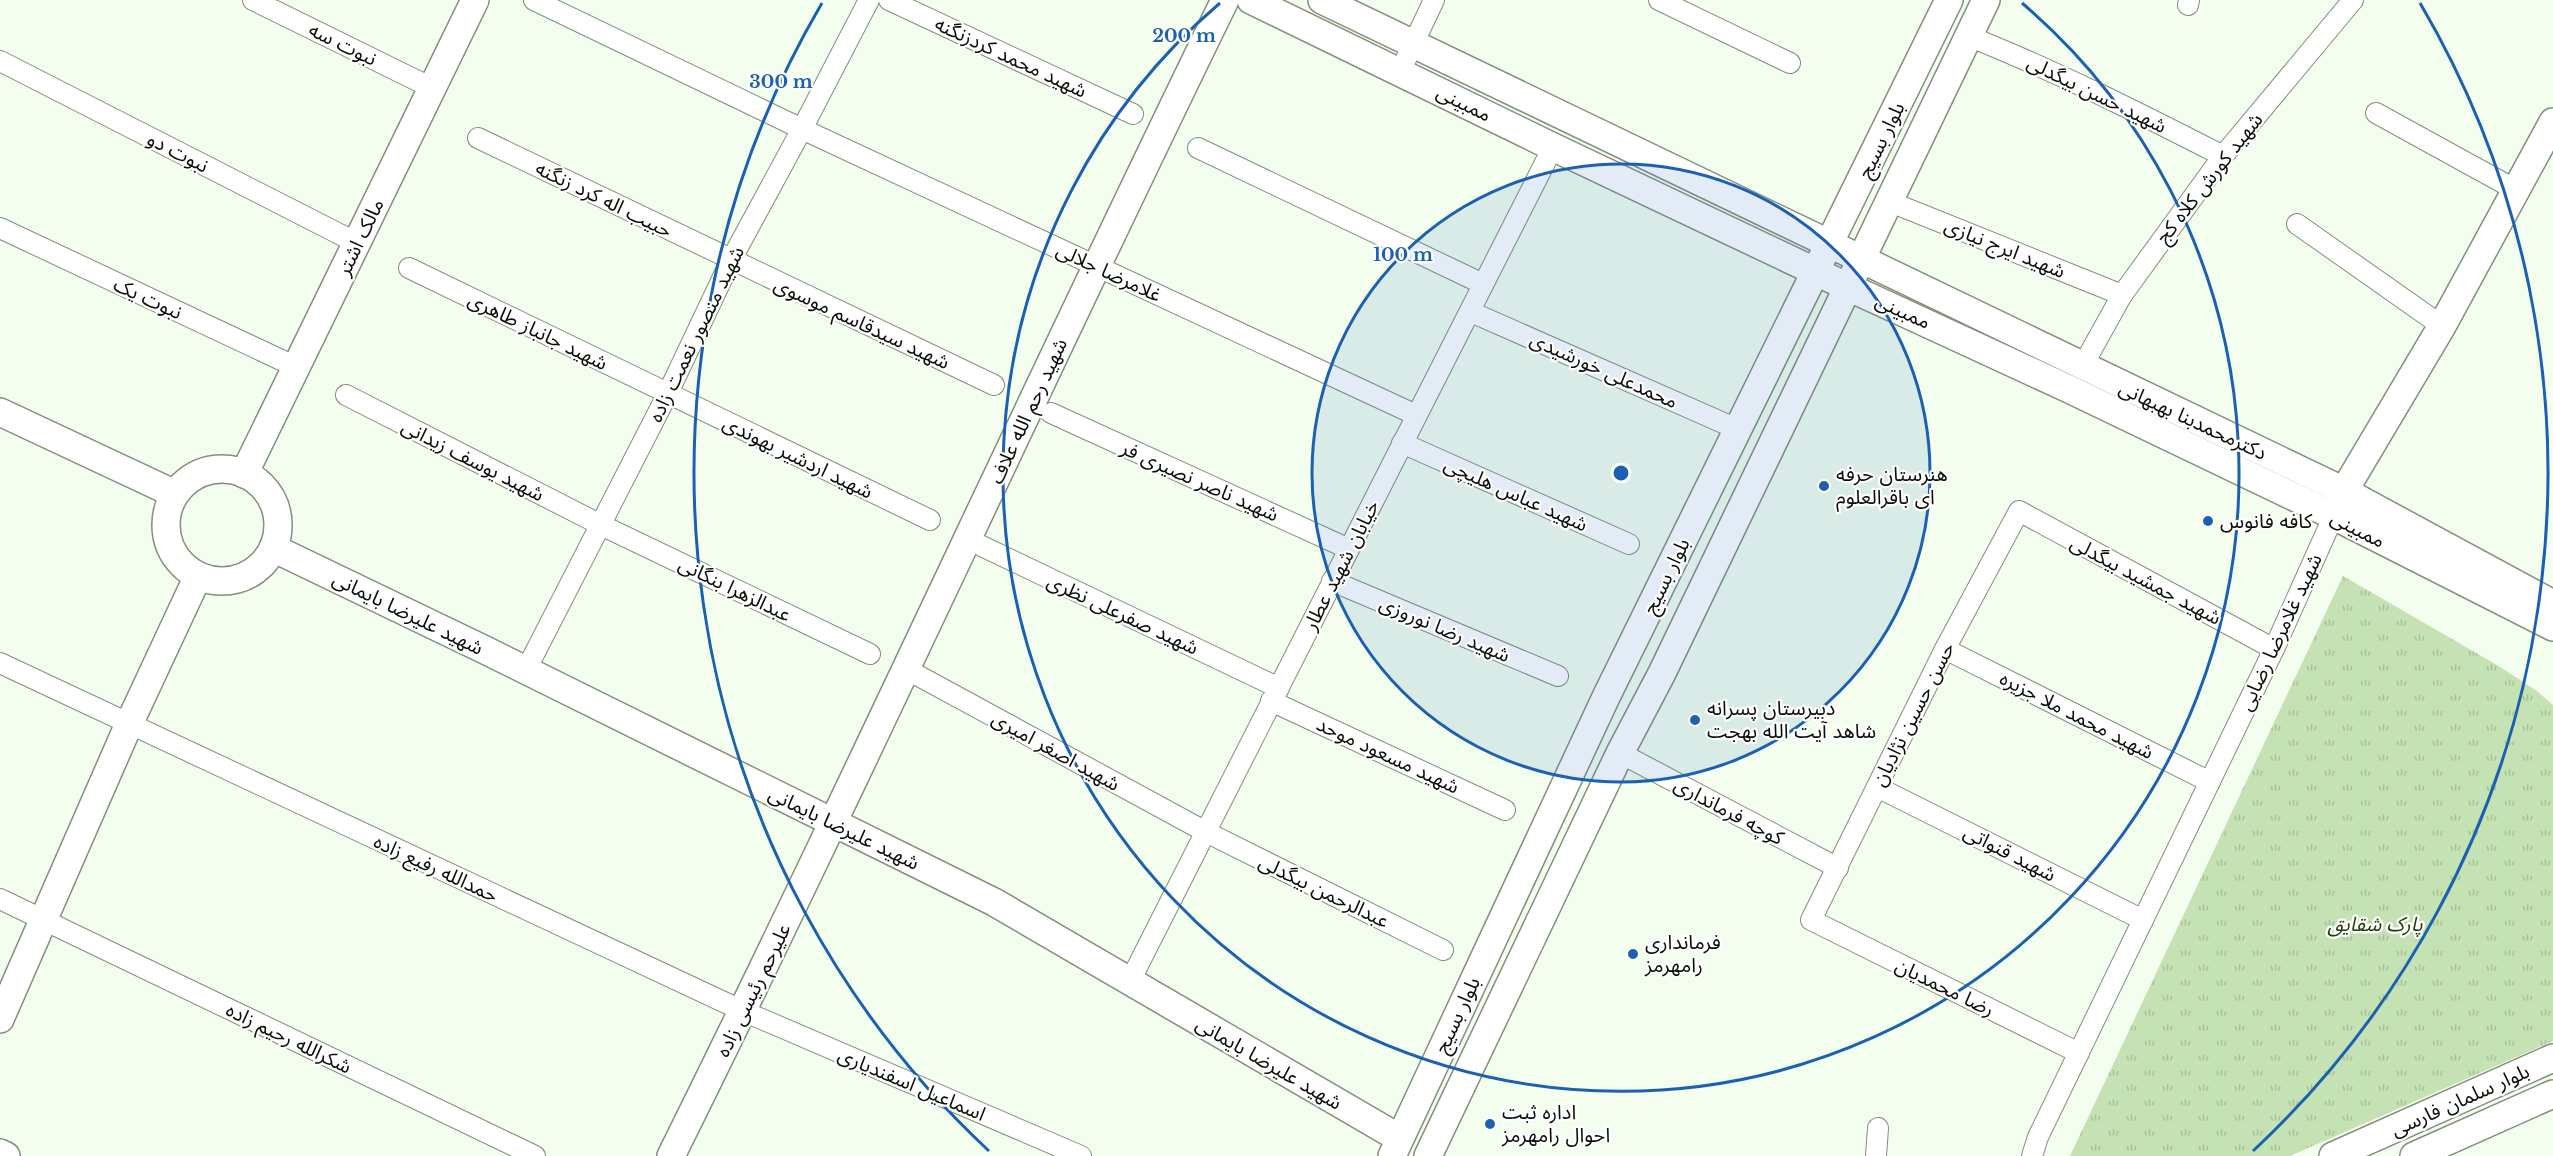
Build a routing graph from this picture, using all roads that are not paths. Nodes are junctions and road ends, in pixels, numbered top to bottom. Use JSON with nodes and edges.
{"nodes":[{"id":1,"x":253,"y":0,"type":"edge"},
{"id":2,"x":475,"y":0,"type":"edge"},
{"id":3,"x":534,"y":0,"type":"edge"},
{"id":4,"x":868,"y":0,"type":"edge"},
{"id":5,"x":889,"y":0,"type":"edge"},
{"id":6,"x":1225,"y":0,"type":"edge"},
{"id":7,"x":1251,"y":0,"type":"edge"},
{"id":8,"x":1322,"y":0,"type":"edge"},
{"id":9,"x":1434,"y":0,"type":"edge"},
{"id":10,"x":1659,"y":0,"type":"edge"},
{"id":11,"x":1949,"y":0,"type":"edge"},
{"id":12,"x":1986,"y":0,"type":"edge"},
{"id":13,"x":2353,"y":0,"type":"edge"},
{"id":14,"x":1968,"y":36,"type":"junction"},
{"id":15,"x":1413,"y":45,"type":"junction"},
{"id":16,"x":0,"y":62,"type":"edge"},
{"id":17,"x":1790,"y":63,"type":"dead end"},
{"id":18,"x":1400,"y":72,"type":"junction"},
{"id":19,"x":432,"y":88,"type":"junction"},
{"id":20,"x":2376,"y":113,"type":"dead end"},
{"id":21,"x":1133,"y":114,"type":"dead end"},
{"id":22,"x":2553,"y":122,"type":"edge"},
{"id":23,"x":802,"y":129,"type":"junction"},
{"id":24,"x":478,"y":138,"type":"dead end"},
{"id":25,"x":1552,"y":147,"type":"junction"},
{"id":26,"x":1198,"y":148,"type":"dead end"},
{"id":27,"x":2223,"y":156,"type":"junction"},
{"id":28,"x":2516,"y":190,"type":"junction"},
{"id":29,"x":1888,"y":201,"type":"junction"},
{"id":30,"x":2297,"y":224,"type":"dead end"},
{"id":31,"x":0,"y":228,"type":"edge"},
{"id":32,"x":357,"y":243,"type":"junction"},
{"id":33,"x":1829,"y":245,"type":"junction"},
{"id":34,"x":731,"y":260,"type":"junction"},
{"id":35,"x":1860,"y":260,"type":"junction"},
{"id":36,"x":1096,"y":266,"type":"junction"},
{"id":37,"x":409,"y":268,"type":"dead end"},
{"id":38,"x":1816,"y":271,"type":"junction"},
{"id":39,"x":1483,"y":284,"type":"junction"},
{"id":40,"x":1848,"y":287,"type":"junction"},
{"id":41,"x":2122,"y":294,"type":"junction"},
{"id":42,"x":1471,"y":312,"type":"junction"},
{"id":43,"x":2442,"y":326,"type":"junction"},
{"id":44,"x":2082,"y":367,"type":"junction"},
{"id":45,"x":296,"y":368,"type":"junction"},
{"id":46,"x":994,"y":385,"type":"dead end"},
{"id":47,"x":346,"y":394,"type":"dead end"},
{"id":48,"x":667,"y":394,"type":"junction"},
{"id":49,"x":0,"y":412,"type":"edge"},
{"id":50,"x":1051,"y":413,"type":"dead end"},
{"id":51,"x":1416,"y":415,"type":"junction"},
{"id":52,"x":1737,"y":429,"type":"junction"},
{"id":53,"x":1402,"y":444,"type":"junction"},
{"id":54,"x":244,"y":474,"type":"junction"},
{"id":55,"x":2344,"y":491,"type":"junction"},
{"id":56,"x":175,"y":494,"type":"junction"},
{"id":57,"x":2019,"y":511,"type":"joint"},
{"id":58,"x":2334,"y":516,"type":"junction"},
{"id":59,"x":930,"y":520,"type":"dead end"},
{"id":60,"x":601,"y":525,"type":"junction"},
{"id":61,"x":967,"y":539,"type":"junction"},
{"id":62,"x":1629,"y":544,"type":"dead end"},
{"id":63,"x":273,"y":548,"type":"junction"},
{"id":64,"x":1349,"y":549,"type":"junction"},
{"id":65,"x":198,"y":576,"type":"junction"},
{"id":66,"x":1332,"y":581,"type":"junction"},
{"id":67,"x":2553,"y":609,"type":"edge"},
{"id":68,"x":1945,"y":649,"type":"junction"},
{"id":69,"x":2274,"y":649,"type":"junction"},
{"id":70,"x":870,"y":654,"type":"dead end"},
{"id":71,"x":1627,"y":655,"type":"junction"},
{"id":72,"x":0,"y":663,"type":"edge"},
{"id":73,"x":906,"y":669,"type":"junction"},
{"id":74,"x":526,"y":670,"type":"junction"},
{"id":75,"x":1662,"y":673,"type":"junction"},
{"id":76,"x":1557,"y":676,"type":"dead end"},
{"id":77,"x":1275,"y":694,"type":"junction"},
{"id":78,"x":129,"y":724,"type":"junction"},
{"id":79,"x":1620,"y":753,"type":"junction"},
{"id":80,"x":2210,"y":782,"type":"junction"},
{"id":81,"x":1877,"y":787,"type":"junction"},
{"id":82,"x":1505,"y":810,"type":"dead end"},
{"id":83,"x":833,"y":823,"type":"junction"},
{"id":84,"x":1206,"y":832,"type":"junction"},
{"id":85,"x":1838,"y":868,"type":"junction"},
{"id":86,"x":0,"y":899,"type":"edge"},
{"id":87,"x":43,"y":920,"type":"junction"},
{"id":88,"x":1811,"y":920,"type":"joint"},
{"id":89,"x":2143,"y":920,"type":"junction"},
{"id":90,"x":1443,"y":950,"type":"dead end"},
{"id":91,"x":1130,"y":982,"type":"junction"},
{"id":92,"x":743,"y":1011,"type":"junction"},
{"id":93,"x":0,"y":1019,"type":"edge"},
{"id":94,"x":2079,"y":1053,"type":"junction"},
{"id":95,"x":2553,"y":1058,"type":"edge"},
{"id":96,"x":2553,"y":1094,"type":"edge"},
{"id":97,"x":1878,"y":1128,"type":"dead end"},
{"id":98,"x":1395,"y":1147,"type":"edge"},
{"id":99,"x":0,"y":1154,"type":"edge"},
{"id":100,"x":6,"y":1156,"type":"edge"},
{"id":101,"x":535,"y":1156,"type":"edge"},
{"id":102,"x":671,"y":1156,"type":"edge"},
{"id":103,"x":1081,"y":1156,"type":"edge"},
{"id":104,"x":1428,"y":1156,"type":"edge"},
{"id":105,"x":1876,"y":1156,"type":"edge"},
{"id":106,"x":2032,"y":1156,"type":"edge"},
{"id":107,"x":2333,"y":1156,"type":"edge"},
{"id":108,"x":2414,"y":1156,"type":"edge"}],
"edges":[{"from":1,"to":19,"type":"street","name":"نبوت سه"},
{"from":2,"to":19,"type":"street","name":"مالک اشتر"},
{"from":3,"to":23,"type":"street","name":"غلامرضا جلالی"},
{"from":4,"to":23,"type":"street","name":"شهید منصور نعمت زاده"},
{"from":5,"to":21,"type":"street","name":"شهید محمد کردزنگنه"},
{"from":6,"to":36,"type":"street","name":"شهید رحم الله علاف"},
{"from":7,"to":18,"type":"street","name":"ممبینی"},
{"from":8,"to":15,"type":"street","name":"ممبینی"},
{"from":9,"to":15,"type":"street"},
{"from":10,"to":17,"type":"street"},
{"from":11,"to":33,"type":"street","name":"بلوار بسیج"},
{"from":12,"to":14,"type":"street","name":"بلوار بسیج"},
{"from":13,"to":27,"type":"street","name":"شهید کورش کلاه کج"},
{"from":14,"to":27,"type":"street","name":"شهید حسن بیگدلی"},
{"from":14,"to":29,"type":"street","name":"بلوار بسیج"},
{"from":15,"to":18,"type":"street"},
{"from":15,"to":33,"type":"street","name":"ممبینی"},
{"from":16,"to":32,"type":"street","name":"نبوت دو"},
{"from":18,"to":25,"type":"street","name":"ممبینی"},
{"from":19,"to":32,"type":"street","name":"مالک اشتر"},
{"from":20,"to":28,"type":"street"},
{"from":22,"to":28,"type":"street","name":"شهید غلامرضا رضایی"},
{"from":23,"to":34,"type":"street","name":"شهید منصور نعمت زاده"},
{"from":23,"to":36,"type":"street","name":"غلامرضا جلالی"},
{"from":24,"to":34,"type":"street","name":"حبیب اله کرد زنگنه"},
{"from":25,"to":38,"type":"street","name":"ممبینی"},
{"from":25,"to":39,"type":"street","name":"خیابان شهید عطار"},
{"from":26,"to":39,"type":"street"},
{"from":27,"to":41,"type":"street","name":"شهید کورش کلاه کج"},
{"from":28,"to":43,"type":"street","name":"شهید غلامرضا رضایی"},
{"from":29,"to":35,"type":"street","name":"بلوار بسیج"},
{"from":29,"to":41,"type":"street","name":"شهید ایرج نیازی"},
{"from":30,"to":43,"type":"street"},
{"from":31,"to":45,"type":"street","name":"نبوت یک"},
{"from":32,"to":45,"type":"street","name":"مالک اشتر"},
{"from":33,"to":35,"type":"street","name":"دکترمحمدبنا بهبهانی"},
{"from":33,"to":38,"type":"street","name":"بلوار بسیج"},
{"from":34,"to":46,"type":"street","name":"شهید سیدقاسم موسوی"},
{"from":34,"to":48,"type":"street","name":"شهید منصور نعمت زاده"},
{"from":35,"to":40,"type":"street","name":"بلوار بسیج"},
{"from":35,"to":44,"type":"street","name":"دکترمحمدبنا بهبهانی"},
{"from":36,"to":51,"type":"street","name":"غلامرضا جلالی"},
{"from":36,"to":61,"type":"street","name":"شهید رحم الله علاف"},
{"from":37,"to":48,"type":"street","name":"شهید جانباز طاهری"},
{"from":38,"to":40,"type":"street","name":"ممبینی"},
{"from":38,"to":52,"type":"street","name":"بلوار بسیج"},
{"from":39,"to":42,"type":"street","name":"خیابان شهید عطار"},
{"from":40,"to":58,"type":"street","name":"ممبینی"},
{"from":40,"to":75,"type":"street","name":"بلوار بسیج"},
{"from":41,"to":44,"type":"street","name":"شهید کورش کلاه کج"},
{"from":42,"to":51,"type":"street","name":"خیابان شهید عطار"},
{"from":42,"to":52,"type":"street","name":"محمدعلی خورشیدی"},
{"from":43,"to":55,"type":"street","name":"شهید غلامرضا رضایی"},
{"from":44,"to":55,"type":"street","name":"دکترمحمدبنا بهبهانی"},
{"from":45,"to":54,"type":"street","name":"مالک اشتر"},
{"from":47,"to":60,"type":"street","name":"شهید یوسف زیدانی"},
{"from":48,"to":59,"type":"street","name":"شهید اردشیر بهوندی"},
{"from":48,"to":60,"type":"street","name":"شهید منصور نعمت زاده"},
{"from":49,"to":56,"type":"street"},
{"from":50,"to":64,"type":"street","name":"شهید ناصر نصیری فر"},
{"from":51,"to":53,"type":"street","name":"خیابان شهید عطار"},
{"from":52,"to":71,"type":"street","name":"بلوار بسیج"},
{"from":53,"to":62,"type":"street","name":"شهید عباس هلیچی"},
{"from":53,"to":64,"type":"street","name":"خیابان شهید عطار"},
{"from":54,"to":56,"type":"street"},
{"from":54,"to":63,"type":"street"},
{"from":55,"to":58,"type":"street","name":"شهید غلامرضا رضایی"},
{"from":55,"to":67,"type":"street","name":"دکترمحمدبنا بهبهانی"},
{"from":56,"to":65,"type":"street"},
{"from":57,"to":68,"type":"street","name":"حسن حسین نژادیان"},
{"from":57,"to":69,"type":"street","name":"شهید جمشید بیگدلی"},
{"from":58,"to":67,"type":"street","name":"ممبینی"},
{"from":58,"to":69,"type":"street","name":"شهید غلامرضا رضایی"},
{"from":60,"to":70,"type":"street","name":"عبدالزهرا بنگانی"},
{"from":60,"to":74,"type":"street","name":"شهید منصور نعمت زاده"},
{"from":61,"to":73,"type":"street","name":"شهید رحم الله علاف"},
{"from":61,"to":77,"type":"street","name":"شهید صفرعلی نظری"},
{"from":63,"to":65,"type":"street"},
{"from":63,"to":74,"type":"street","name":"شهید علیرضا بایمانی"},
{"from":64,"to":66,"type":"street","name":"خیابان شهید عطار"},
{"from":65,"to":78,"type":"street"},
{"from":66,"to":76,"type":"street","name":"شهید رضا نوروزی"},
{"from":66,"to":77,"type":"street","name":"خیابان شهید عطار"},
{"from":68,"to":80,"type":"street","name":"شهید محمد ملا جزیره"},
{"from":68,"to":81,"type":"street","name":"حسن حسین نژادیان"},
{"from":69,"to":80,"type":"street","name":"شهید غلامرضا رضایی"},
{"from":71,"to":75,"type":"street"},
{"from":71,"to":98,"type":"street","name":"بلوار بسیج"},
{"from":72,"to":78,"type":"street","name":"حمدالله رفیع زاده"},
{"from":73,"to":83,"type":"street","name":"شهید رحم الله علاف"},
{"from":73,"to":84,"type":"street","name":"شهید اصغر امیری"},
{"from":74,"to":83,"type":"street","name":"شهید علیرضا بایمانی"},
{"from":75,"to":79,"type":"street","name":"بلوار بسیج"},
{"from":77,"to":82,"type":"street","name":"شهید مسعود موحد"},
{"from":77,"to":84,"type":"street","name":"خیابان شهید عطار"},
{"from":78,"to":87,"type":"street"},
{"from":78,"to":92,"type":"street","name":"حمدالله رفیع زاده"},
{"from":79,"to":85,"type":"street","name":"کوچه فرمانداری"},
{"from":79,"to":104,"type":"street","name":"بلوار بسیج"},
{"from":80,"to":89,"type":"street","name":"شهید غلامرضا رضایی"},
{"from":81,"to":85,"type":"street","name":"حسن حسین نژادیان"},
{"from":81,"to":89,"type":"street","name":"شهید قنواتی"},
{"from":83,"to":91,"type":"street","name":"شهید علیرضا بایمانی"},
{"from":83,"to":92,"type":"street","name":"علیرحم رئیسی زاده"},
{"from":84,"to":90,"type":"street","name":"عبدالرحمن بیگدلی"},
{"from":84,"to":91,"type":"street","name":"خیابان شهید عطار"},
{"from":85,"to":88,"type":"street","name":"حسن حسین نژادیان"},
{"from":86,"to":87,"type":"street","name":"شکرالله رحیم زاده"},
{"from":87,"to":93,"type":"street"},
{"from":87,"to":101,"type":"street","name":"شکرالله رحیم زاده"},
{"from":88,"to":94,"type":"street","name":"رضا محمدیان"},
{"from":89,"to":94,"type":"street","name":"شهید غلامرضا رضایی"},
{"from":91,"to":98,"type":"street","name":"شهید علیرضا بایمانی"},
{"from":92,"to":102,"type":"street","name":"علیرحم رئیسی زاده"},
{"from":92,"to":103,"type":"street","name":"اسماعیل اسفندیاری"},
{"from":94,"to":106,"type":"street","name":"شهید غلامرضا رضایی"},
{"from":95,"to":107,"type":"street","name":"بلوار سلمان فارسی"},
{"from":96,"to":108,"type":"street","name":"بلوار سلمان فارسی"},
{"from":97,"to":105,"type":"street"},
{"from":99,"to":100,"type":"street"}]}
